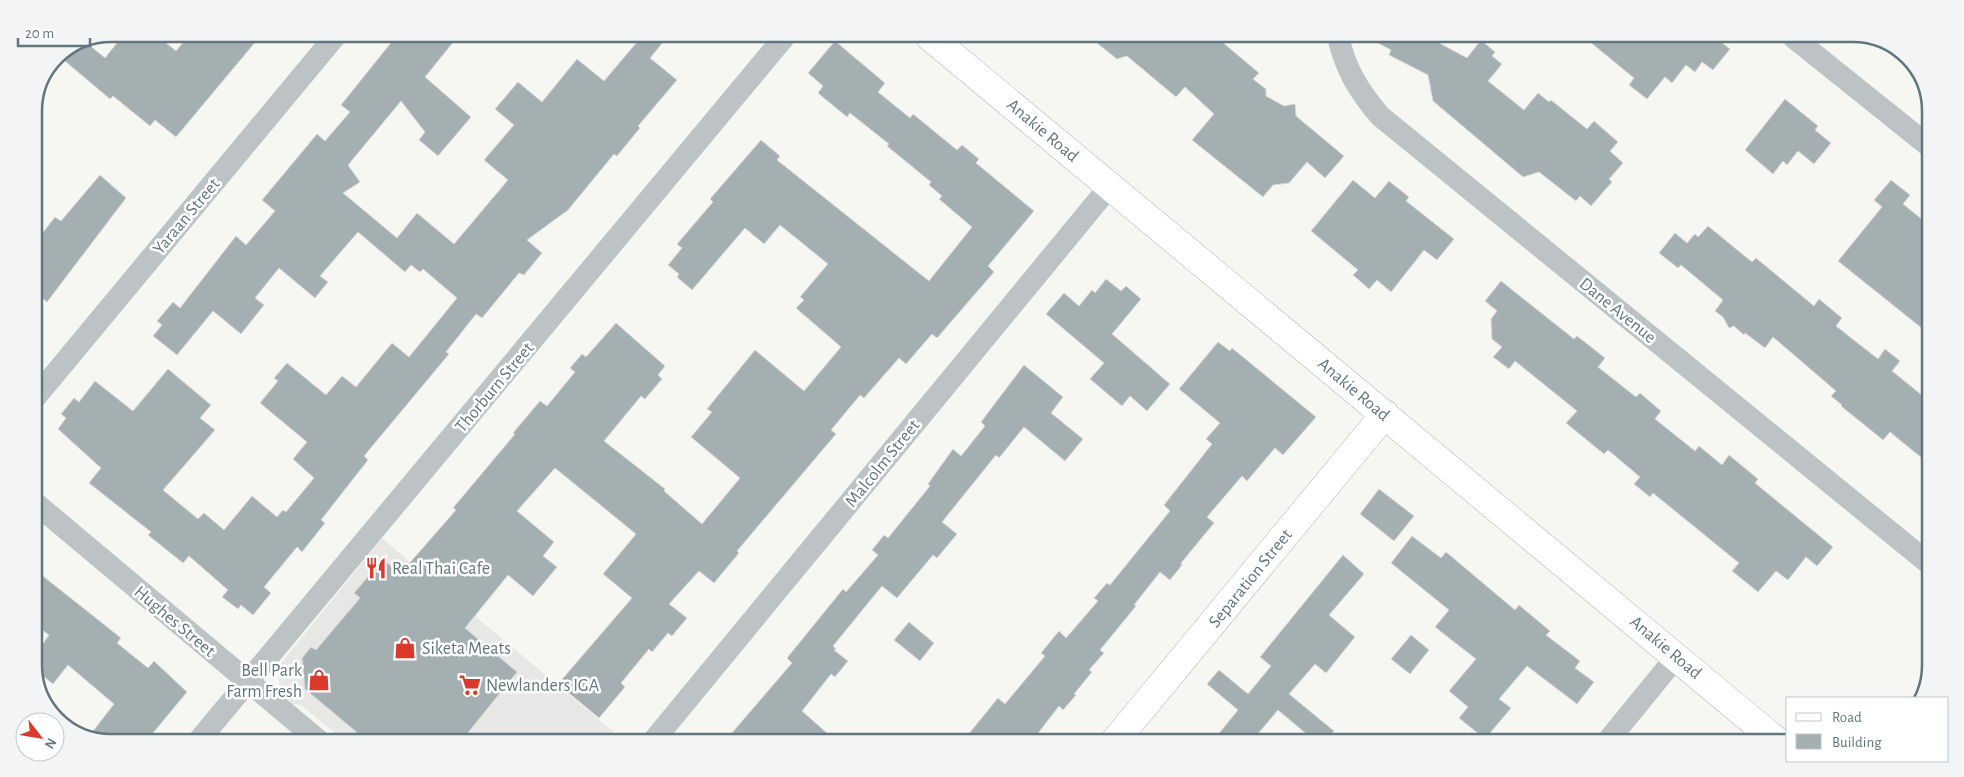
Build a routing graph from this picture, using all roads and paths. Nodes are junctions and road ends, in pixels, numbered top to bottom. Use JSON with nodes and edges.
{"nodes":[{"id":1,"x":330,"y":43,"type":"edge"},
{"id":2,"x":779,"y":43,"type":"edge"},
{"id":3,"x":937,"y":43,"type":"edge"},
{"id":4,"x":1340,"y":43,"type":"edge"},
{"id":5,"x":1800,"y":43,"type":"edge"},
{"id":6,"x":1921,"y":140,"type":"edge"},
{"id":7,"x":1110,"y":186,"type":"junction"},
{"id":8,"x":43,"y":388,"type":"edge"},
{"id":9,"x":1385,"y":414,"type":"junction"},
{"id":10,"x":43,"y":510,"type":"edge"},
{"id":11,"x":1922,"y":558,"type":"edge"},
{"id":12,"x":1677,"y":656,"type":"junction"},
{"id":13,"x":248,"y":682,"type":"junction"},
{"id":14,"x":204,"y":734,"type":"edge"},
{"id":15,"x":311,"y":734,"type":"edge"},
{"id":16,"x":659,"y":734,"type":"edge"},
{"id":17,"x":1122,"y":734,"type":"edge"},
{"id":18,"x":1613,"y":734,"type":"edge"},
{"id":19,"x":1768,"y":734,"type":"edge"}],
"edges":[{"from":1,"to":8,"type":"street","name":"Yaraan Street"},
{"from":2,"to":13,"type":"street","name":"Thorburn Street"},
{"from":3,"to":7,"type":"main road","name":"Anakie Road"},
{"from":4,"to":11,"type":"street","name":"Dane Avenue"},
{"from":5,"to":6,"type":"street"},
{"from":7,"to":9,"type":"main road","name":"Anakie Road"},
{"from":7,"to":16,"type":"street","name":"Malcolm Street"},
{"from":9,"to":12,"type":"main road","name":"Anakie Road"},
{"from":9,"to":17,"type":"main road","name":"Separation Street"},
{"from":10,"to":13,"type":"street","name":"Hughes Street"},
{"from":12,"to":18,"type":"street"},
{"from":12,"to":19,"type":"main road","name":"Anakie Road"},
{"from":13,"to":14,"type":"street","name":"Thorburn Street"},
{"from":13,"to":15,"type":"street","name":"Hughes Street"}]}
